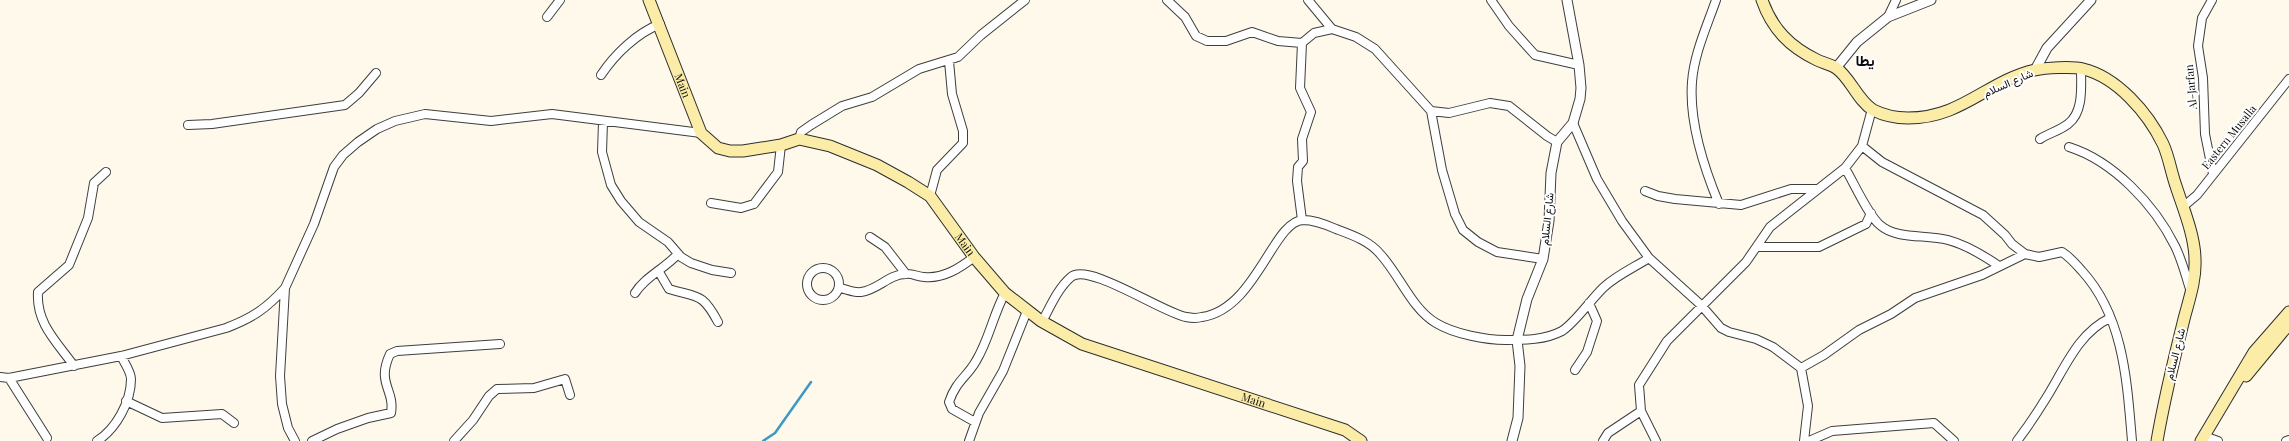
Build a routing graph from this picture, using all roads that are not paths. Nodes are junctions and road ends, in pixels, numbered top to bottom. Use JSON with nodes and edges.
{"nodes":[{"id":1,"x":560,"y":0,"type":"edge"},
{"id":2,"x":649,"y":0,"type":"edge"},
{"id":3,"x":1025,"y":0,"type":"edge"},
{"id":4,"x":1167,"y":0,"type":"edge"},
{"id":5,"x":1308,"y":0,"type":"edge"},
{"id":6,"x":1491,"y":0,"type":"edge"},
{"id":7,"x":1567,"y":0,"type":"edge"},
{"id":8,"x":1716,"y":0,"type":"edge"},
{"id":9,"x":1762,"y":0,"type":"edge"},
{"id":10,"x":1896,"y":0,"type":"edge"},
{"id":11,"x":1930,"y":0,"type":"edge"},
{"id":12,"x":2090,"y":0,"type":"edge"},
{"id":13,"x":2212,"y":0,"type":"edge"},
{"id":14,"x":547,"y":17,"type":"dead end"},
{"id":15,"x":1888,"y":17,"type":"junction"},
{"id":16,"x":660,"y":24,"type":"junction"},
{"id":17,"x":1332,"y":29,"type":"junction"},
{"id":18,"x":1302,"y":43,"type":"junction"},
{"id":19,"x":949,"y":61,"type":"junction"},
{"id":20,"x":1579,"y":66,"type":"junction"},
{"id":21,"x":1836,"y":68,"type":"junction"},
{"id":22,"x":2081,"y":68,"type":"junction"},
{"id":23,"x":2035,"y":70,"type":"junction"},
{"id":24,"x":376,"y":73,"type":"dead end"},
{"id":25,"x":601,"y":75,"type":"dead end"},
{"id":26,"x":2289,"y":79,"type":"edge"},
{"id":27,"x":1872,"y":109,"type":"junction"},
{"id":28,"x":1431,"y":111,"type":"junction"},
{"id":29,"x":603,"y":122,"type":"junction"},
{"id":30,"x":1573,"y":123,"type":"junction"},
{"id":31,"x":188,"y":125,"type":"dead end"},
{"id":32,"x":701,"y":133,"type":"junction"},
{"id":33,"x":799,"y":139,"type":"junction"},
{"id":34,"x":2040,"y":139,"type":"dead end"},
{"id":35,"x":1557,"y":142,"type":"junction"},
{"id":36,"x":781,"y":145,"type":"junction"},
{"id":37,"x":1862,"y":146,"type":"junction"},
{"id":38,"x":2069,"y":147,"type":"dead end"},
{"id":39,"x":1845,"y":168,"type":"junction"},
{"id":40,"x":106,"y":172,"type":"dead end"},
{"id":41,"x":2213,"y":174,"type":"junction"},
{"id":42,"x":1818,"y":189,"type":"junction"},
{"id":43,"x":1645,"y":191,"type":"dead end"},
{"id":44,"x":930,"y":196,"type":"junction"},
{"id":45,"x":711,"y":203,"type":"dead end"},
{"id":46,"x":1719,"y":204,"type":"junction"},
{"id":47,"x":2184,"y":206,"type":"junction"},
{"id":48,"x":1871,"y":213,"type":"junction"},
{"id":49,"x":1302,"y":220,"type":"junction"},
{"id":50,"x":870,"y":237,"type":"dead end"},
{"id":51,"x":1758,"y":247,"type":"junction"},
{"id":52,"x":678,"y":254,"type":"junction"},
{"id":53,"x":2025,"y":254,"type":"junction"},
{"id":54,"x":974,"y":257,"type":"junction"},
{"id":55,"x":1649,"y":258,"type":"junction"},
{"id":56,"x":1542,"y":259,"type":"junction"},
{"id":57,"x":1999,"y":266,"type":"junction"},
{"id":58,"x":659,"y":272,"type":"junction"},
{"id":59,"x":731,"y":273,"type":"dead end"},
{"id":60,"x":906,"y":274,"type":"junction"},
{"id":61,"x":285,"y":288,"type":"junction"},
{"id":62,"x":840,"y":288,"type":"junction"},
{"id":63,"x":635,"y":293,"type":"dead end"},
{"id":64,"x":1005,"y":293,"type":"junction"},
{"id":65,"x":2191,"y":293,"type":"junction"},
{"id":66,"x":1589,"y":303,"type":"junction"},
{"id":67,"x":1701,"y":304,"type":"junction"},
{"id":68,"x":1028,"y":311,"type":"junction"},
{"id":69,"x":2289,"y":312,"type":"edge"},
{"id":70,"x":2110,"y":318,"type":"junction"},
{"id":71,"x":718,"y":322,"type":"dead end"},
{"id":72,"x":1042,"y":322,"type":"junction"},
{"id":73,"x":2289,"y":324,"type":"edge"},
{"id":74,"x":1517,"y":340,"type":"junction"},
{"id":75,"x":500,"y":344,"type":"dead end"},
{"id":76,"x":121,"y":356,"type":"junction"},
{"id":77,"x":74,"y":366,"type":"junction"},
{"id":78,"x":1801,"y":368,"type":"junction"},
{"id":79,"x":1575,"y":370,"type":"dead end"},
{"id":80,"x":0,"y":377,"type":"edge"},
{"id":81,"x":9,"y":378,"type":"junction"},
{"id":82,"x":2232,"y":392,"type":"junction"},
{"id":83,"x":570,"y":395,"type":"dead end"},
{"id":84,"x":126,"y":401,"type":"junction"},
{"id":85,"x":1641,"y":410,"type":"junction"},
{"id":86,"x":975,"y":422,"type":"junction"},
{"id":87,"x":234,"y":423,"type":"dead end"},
{"id":88,"x":47,"y":438,"type":"dead end"},
{"id":89,"x":2203,"y":438,"type":"edge"},
{"id":90,"x":2289,"y":440,"type":"edge"},
{"id":91,"x":97,"y":441,"type":"edge"},
{"id":92,"x":295,"y":441,"type":"edge"},
{"id":93,"x":312,"y":441,"type":"edge"},
{"id":94,"x":454,"y":441,"type":"edge"},
{"id":95,"x":969,"y":441,"type":"edge"},
{"id":96,"x":1361,"y":441,"type":"edge"},
{"id":97,"x":1512,"y":441,"type":"edge"},
{"id":98,"x":1603,"y":441,"type":"edge"},
{"id":99,"x":1656,"y":441,"type":"edge"},
{"id":100,"x":1804,"y":441,"type":"edge"},
{"id":101,"x":1809,"y":441,"type":"edge"},
{"id":102,"x":1954,"y":441,"type":"edge"},
{"id":103,"x":2017,"y":441,"type":"edge"},
{"id":104,"x":2132,"y":441,"type":"edge"},
{"id":105,"x":2157,"y":441,"type":"edge"},
{"id":106,"x":2218,"y":441,"type":"edge"},
{"id":107,"x":2286,"y":441,"type":"edge"}],
"edges":[{"from":1,"to":14,"type":"street"},
{"from":2,"to":16,"type":"main road","name":"Main"},
{"from":3,"to":19,"type":"street"},
{"from":4,"to":18,"type":"street"},
{"from":5,"to":17,"type":"street"},
{"from":6,"to":20,"type":"street"},
{"from":7,"to":20,"type":"street"},
{"from":8,"to":46,"type":"street"},
{"from":9,"to":21,"type":"main road"},
{"from":10,"to":15,"type":"street"},
{"from":11,"to":15,"type":"street"},
{"from":12,"to":23,"type":"street"},
{"from":13,"to":41,"type":"street","name":"Al-Jarfan"},
{"from":15,"to":21,"type":"street"},
{"from":16,"to":25,"type":"street"},
{"from":16,"to":32,"type":"main road","name":"Main"},
{"from":17,"to":18,"type":"street"},
{"from":17,"to":28,"type":"street"},
{"from":18,"to":49,"type":"street"},
{"from":19,"to":33,"type":"street"},
{"from":19,"to":44,"type":"street"},
{"from":20,"to":30,"type":"street"},
{"from":21,"to":27,"type":"main road"},
{"from":22,"to":23,"type":"main road","name":"شارع السلام"},
{"from":22,"to":34,"type":"street"},
{"from":22,"to":47,"type":"main road","name":"شارع السلام"},
{"from":23,"to":27,"type":"main road","name":"شارع السلام"},
{"from":24,"to":31,"type":"street"},
{"from":26,"to":41,"type":"street","name":"Eastern Musalla"},
{"from":27,"to":37,"type":"street"},
{"from":28,"to":35,"type":"street"},
{"from":28,"to":56,"type":"street"},
{"from":29,"to":32,"type":"street"},
{"from":29,"to":52,"type":"street"},
{"from":29,"to":61,"type":"street"},
{"from":30,"to":35,"type":"street"},
{"from":30,"to":55,"type":"street"},
{"from":32,"to":36,"type":"main road","name":"Main"},
{"from":33,"to":36,"type":"main road","name":"Main"},
{"from":33,"to":44,"type":"main road","name":"Main"},
{"from":35,"to":56,"type":"street","name":"شارع السلام"},
{"from":36,"to":45,"type":"street"},
{"from":37,"to":39,"type":"street"},
{"from":37,"to":53,"type":"street"},
{"from":38,"to":65,"type":"street"},
{"from":39,"to":42,"type":"street"},
{"from":39,"to":48,"type":"street"},
{"from":40,"to":77,"type":"street"},
{"from":41,"to":47,"type":"street","name":"Eastern Musalla"},
{"from":42,"to":46,"type":"street"},
{"from":42,"to":51,"type":"street"},
{"from":43,"to":46,"type":"street"},
{"from":44,"to":54,"type":"main road","name":"Main"},
{"from":47,"to":65,"type":"main road","name":"شارع السلام"},
{"from":48,"to":51,"type":"street"},
{"from":48,"to":57,"type":"street"},
{"from":49,"to":72,"type":"street"},
{"from":49,"to":74,"type":"street"},
{"from":50,"to":60,"type":"street"},
{"from":51,"to":67,"type":"street"},
{"from":52,"to":58,"type":"street"},
{"from":52,"to":59,"type":"street"},
{"from":53,"to":57,"type":"street"},
{"from":53,"to":70,"type":"street"},
{"from":54,"to":60,"type":"street"},
{"from":54,"to":64,"type":"main road","name":"Main"},
{"from":55,"to":66,"type":"street"},
{"from":55,"to":67,"type":"street"},
{"from":56,"to":74,"type":"street","name":"شارع السلام"},
{"from":57,"to":78,"type":"street"},
{"from":58,"to":63,"type":"street"},
{"from":58,"to":71,"type":"street"},
{"from":60,"to":62,"type":"street"},
{"from":61,"to":76,"type":"street"},
{"from":61,"to":92,"type":"street"},
{"from":62,"to":62,"type":"street"},
{"from":64,"to":68,"type":"main road","name":"Main"},
{"from":64,"to":86,"type":"street"},
{"from":65,"to":105,"type":"main road","name":"شارع السلام"},
{"from":66,"to":74,"type":"street"},
{"from":66,"to":79,"type":"street"},
{"from":67,"to":78,"type":"street"},
{"from":67,"to":85,"type":"street"},
{"from":68,"to":72,"type":"main road","name":"Main"},
{"from":68,"to":86,"type":"street"},
{"from":69,"to":82,"type":"main road"},
{"from":70,"to":103,"type":"street"},
{"from":70,"to":104,"type":"street"},
{"from":72,"to":96,"type":"main road","name":"Main"},
{"from":73,"to":82,"type":"main road"},
{"from":74,"to":97,"type":"street","name":"شارع السلام"},
{"from":75,"to":93,"type":"street"},
{"from":76,"to":77,"type":"street"},
{"from":76,"to":84,"type":"street"},
{"from":77,"to":81,"type":"street"},
{"from":78,"to":100,"type":"street"},
{"from":80,"to":81,"type":"street"},
{"from":81,"to":88,"type":"street"},
{"from":82,"to":89,"type":"main road"},
{"from":83,"to":94,"type":"street"},
{"from":84,"to":87,"type":"street"},
{"from":84,"to":91,"type":"street"},
{"from":85,"to":98,"type":"street"},
{"from":85,"to":99,"type":"street"},
{"from":86,"to":95,"type":"street"},
{"from":89,"to":106,"type":"street"},
{"from":90,"to":107,"type":"street"},
{"from":101,"to":102,"type":"street"}]}
